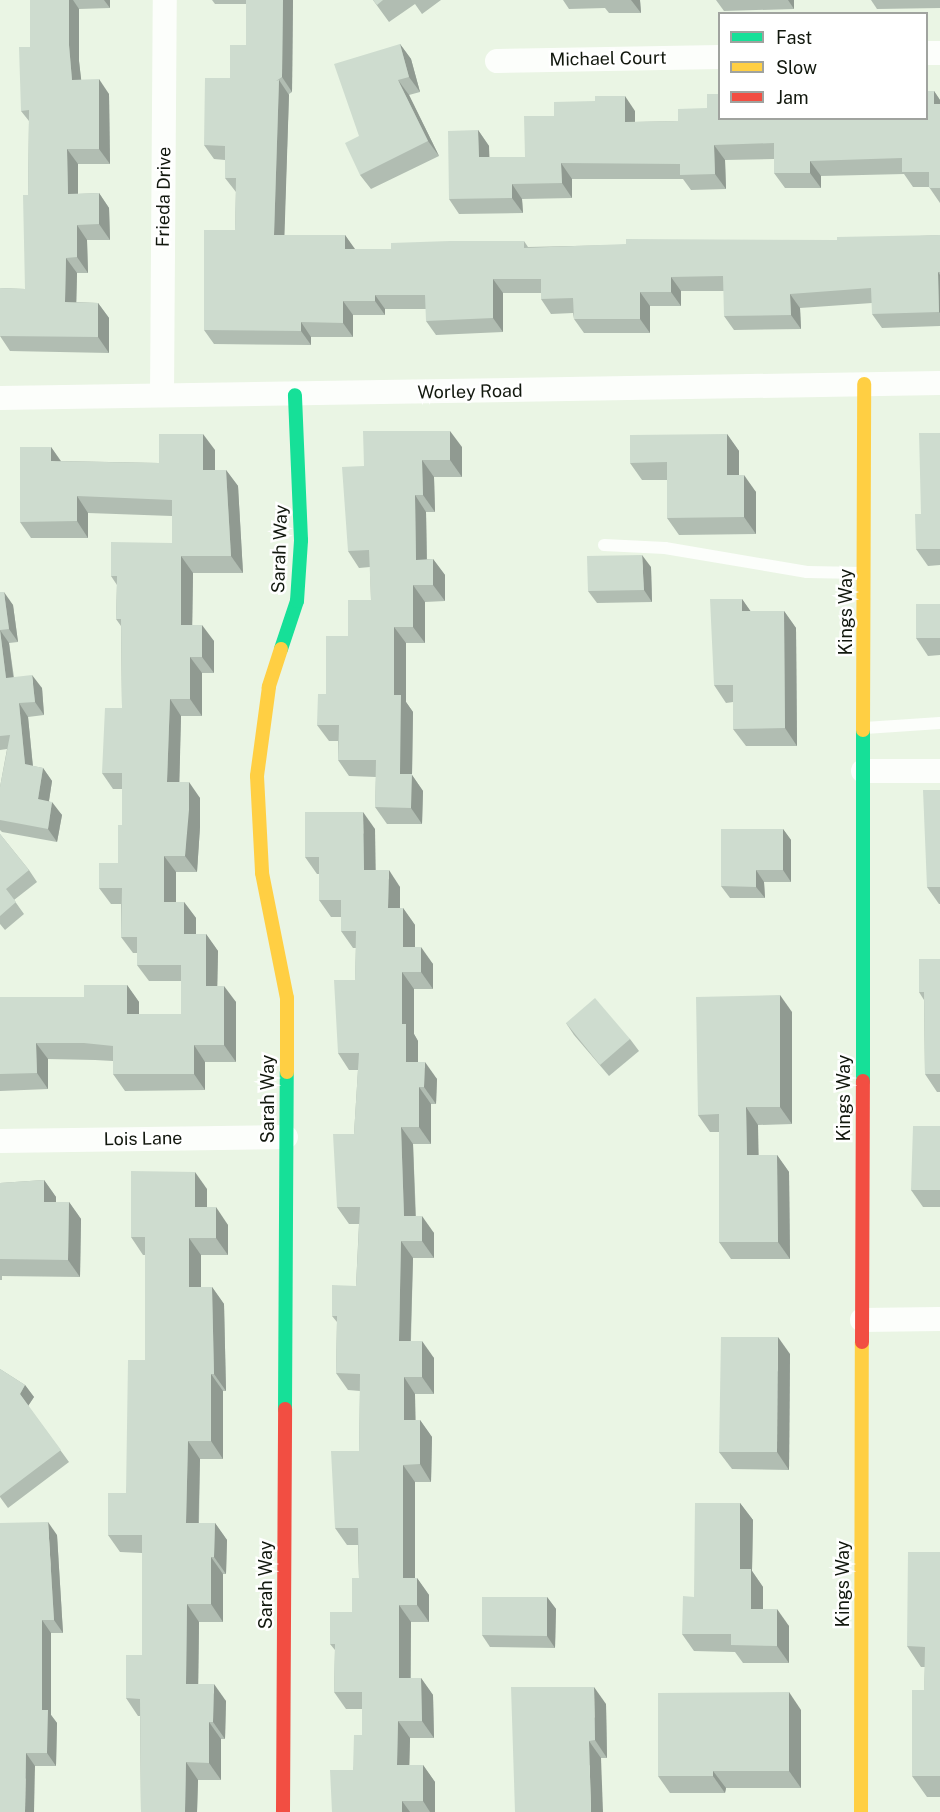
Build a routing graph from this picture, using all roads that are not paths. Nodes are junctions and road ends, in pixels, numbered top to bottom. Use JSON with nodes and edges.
{"nodes":[{"id":1,"x":165,"y":0,"type":"edge"},
{"id":2,"x":718,"y":57,"type":"edge"},
{"id":3,"x":497,"y":62,"type":"dead end"},
{"id":4,"x":940,"y":383,"type":"edge"},
{"id":5,"x":864,"y":384,"type":"junction"},
{"id":6,"x":162,"y":395,"type":"junction"},
{"id":7,"x":295,"y":395,"type":"junction"},
{"id":8,"x":0,"y":398,"type":"edge"},
{"id":9,"x":604,"y":545,"type":"dead end"},
{"id":10,"x":864,"y":573,"type":"junction"},
{"id":11,"x":940,"y":723,"type":"edge"},
{"id":12,"x":864,"y":729,"type":"junction"},
{"id":13,"x":863,"y":771,"type":"junction"},
{"id":14,"x":940,"y":771,"type":"edge"},
{"id":15,"x":286,"y":1137,"type":"junction"},
{"id":16,"x":0,"y":1141,"type":"edge"},
{"id":17,"x":940,"y":1319,"type":"edge"},
{"id":18,"x":862,"y":1320,"type":"junction"},
{"id":19,"x":283,"y":1812,"type":"edge"},
{"id":20,"x":861,"y":1812,"type":"edge"}],
"edges":[{"from":1,"to":6,"type":"street","name":"Frieda Drive"},
{"from":2,"to":3,"type":"street","name":"Michael Court"},
{"from":4,"to":5,"type":"street","name":"Worley Road"},
{"from":5,"to":7,"type":"street","name":"Worley Road"},
{"from":5,"to":10,"type":"street","name":"Kings Way"},
{"from":6,"to":7,"type":"street","name":"Worley Road"},
{"from":6,"to":8,"type":"street","name":"Worley Road"},
{"from":7,"to":15,"type":"street","name":"Sarah Way"},
{"from":9,"to":10,"type":"lane"},
{"from":10,"to":12,"type":"street","name":"Kings Way"},
{"from":11,"to":12,"type":"lane"},
{"from":12,"to":13,"type":"street","name":"Kings Way"},
{"from":13,"to":14,"type":"street"},
{"from":13,"to":18,"type":"street","name":"Kings Way"},
{"from":15,"to":16,"type":"street","name":"Lois Lane"},
{"from":15,"to":19,"type":"street","name":"Sarah Way"},
{"from":17,"to":18,"type":"street"},
{"from":18,"to":20,"type":"street","name":"Kings Way"}]}
